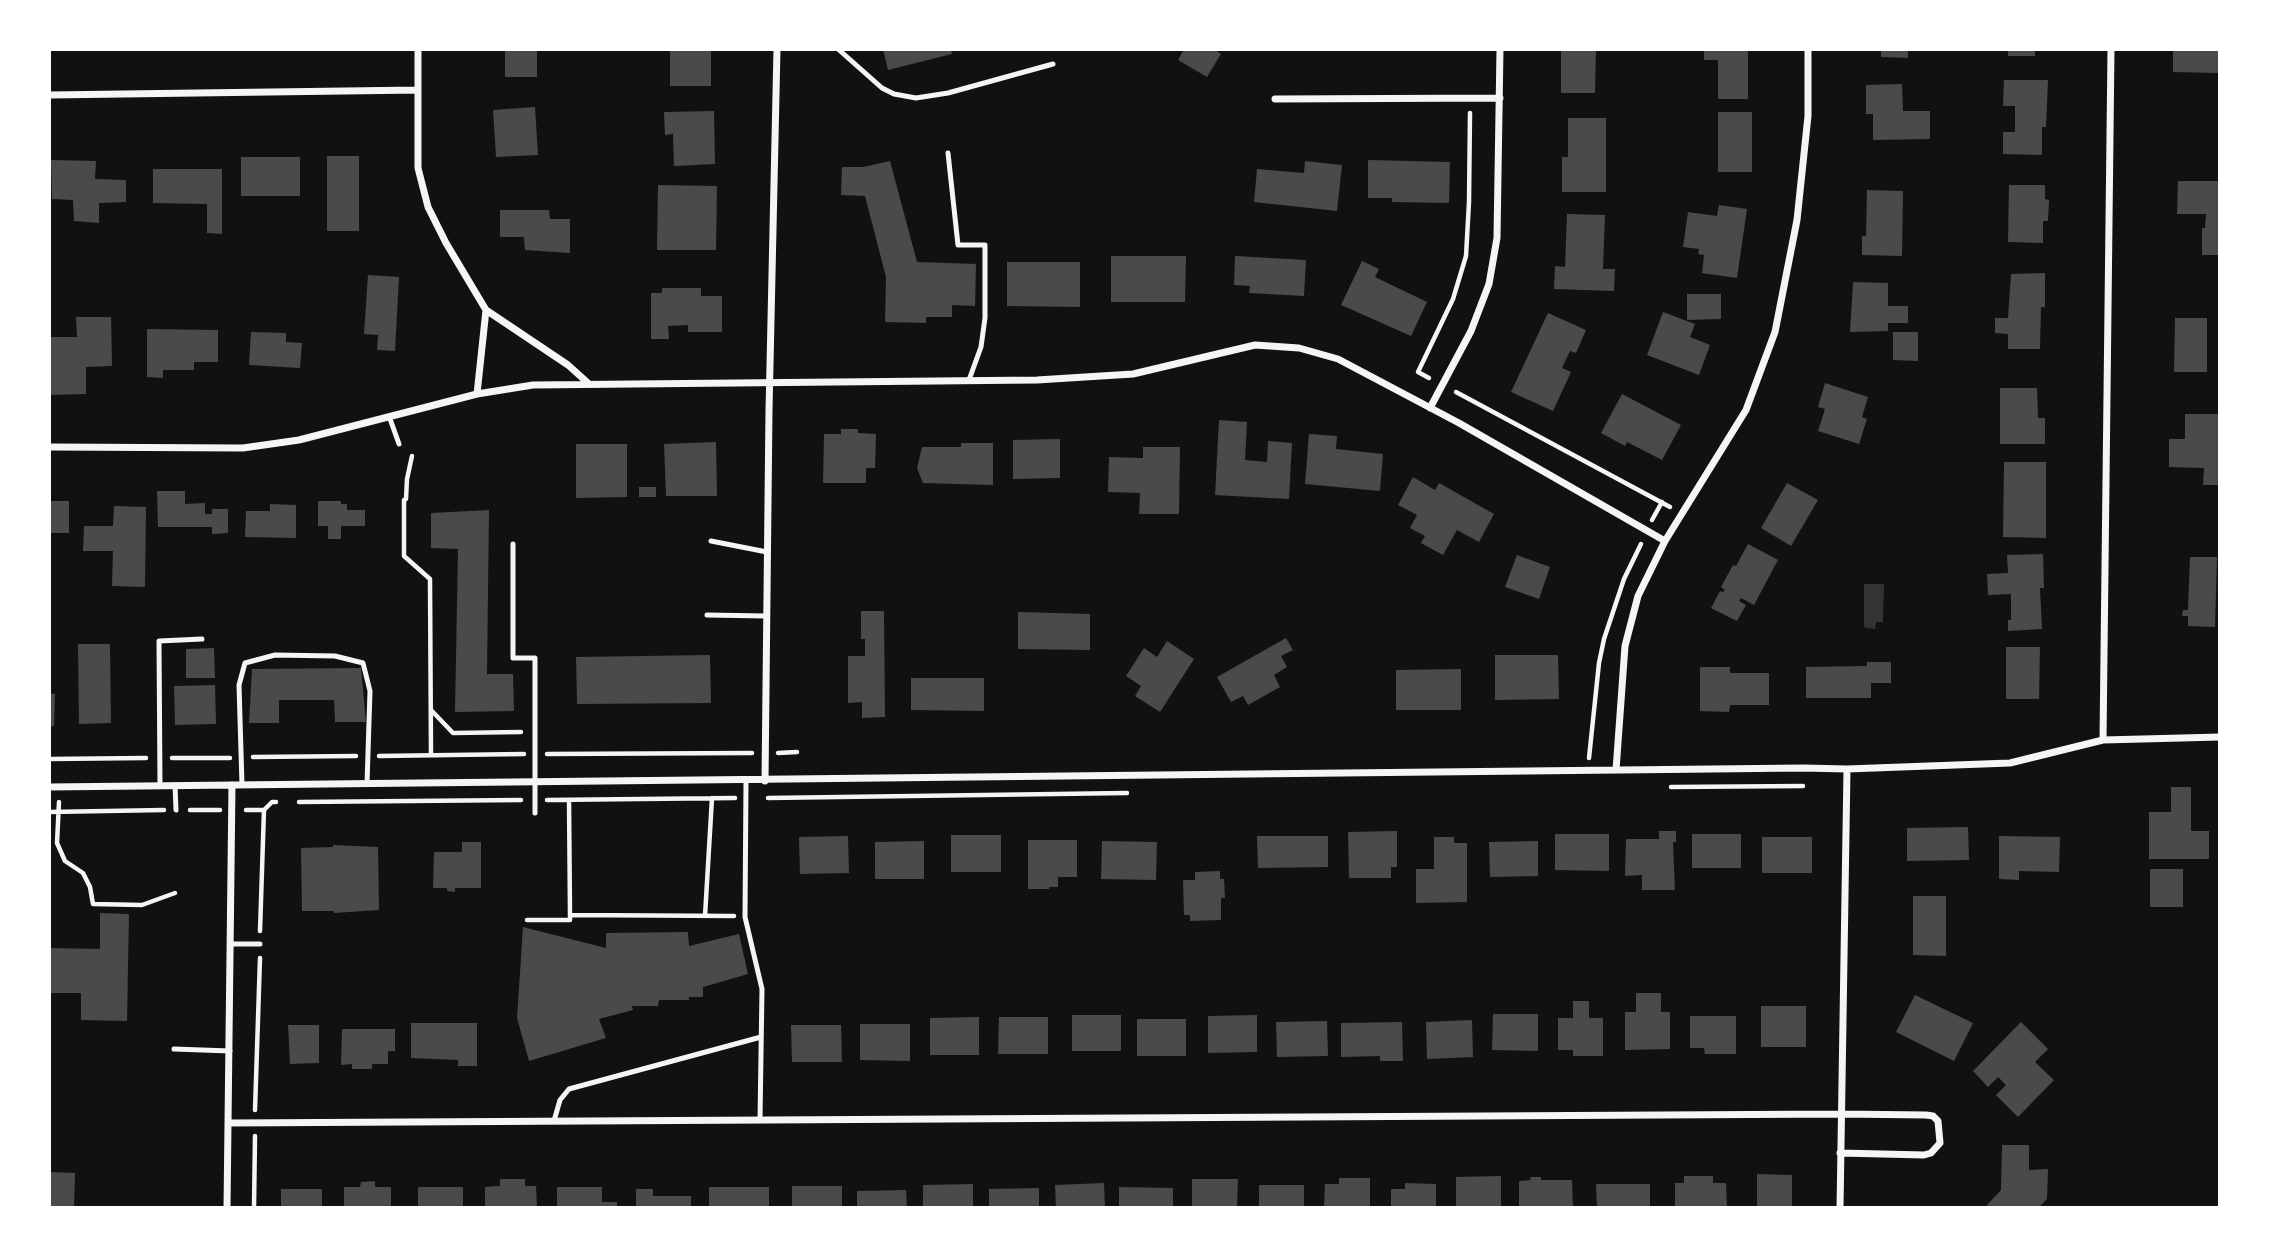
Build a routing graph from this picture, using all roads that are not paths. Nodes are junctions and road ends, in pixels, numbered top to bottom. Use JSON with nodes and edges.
{"nodes":[{"id":1,"x":418,"y":49,"type":"edge"},
{"id":2,"x":777,"y":49,"type":"edge"},
{"id":3,"x":838,"y":49,"type":"edge"},
{"id":4,"x":1500,"y":49,"type":"edge"},
{"id":5,"x":1808,"y":49,"type":"edge"},
{"id":6,"x":2110,"y":49,"type":"edge"},
{"id":7,"x":1053,"y":64,"type":"dead end"},
{"id":8,"x":418,"y":90,"type":"junction"},
{"id":9,"x":49,"y":95,"type":"edge"},
{"id":10,"x":1500,"y":98,"type":"junction"},
{"id":11,"x":1275,"y":99,"type":"dead end"},
{"id":12,"x":948,"y":153,"type":"dead end"},
{"id":13,"x":486,"y":310,"type":"junction"},
{"id":14,"x":970,"y":380,"type":"junction"},
{"id":15,"x":770,"y":382,"type":"junction"},
{"id":16,"x":589,"y":383,"type":"junction"},
{"id":17,"x":477,"y":394,"type":"junction"},
{"id":18,"x":1430,"y":408,"type":"junction"},
{"id":19,"x":389,"y":416,"type":"junction"},
{"id":20,"x":399,"y":444,"type":"dead end"},
{"id":21,"x":49,"y":447,"type":"edge"},
{"id":22,"x":711,"y":541,"type":"dead end"},
{"id":23,"x":1665,"y":541,"type":"junction"},
{"id":24,"x":513,"y":544,"type":"dead end"},
{"id":25,"x":767,"y":552,"type":"junction"},
{"id":26,"x":707,"y":615,"type":"dead end"},
{"id":27,"x":766,"y":616,"type":"junction"},
{"id":28,"x":202,"y":639,"type":"dead end"},
{"id":29,"x":2220,"y":737,"type":"edge"},
{"id":30,"x":2102,"y":740,"type":"junction"},
{"id":31,"x":1616,"y":769,"type":"junction"},
{"id":32,"x":1847,"y":769,"type":"junction"},
{"id":33,"x":746,"y":781,"type":"junction"},
{"id":34,"x":765,"y":781,"type":"junction"},
{"id":35,"x":534,"y":783,"type":"junction"},
{"id":36,"x":367,"y":784,"type":"junction"},
{"id":37,"x":160,"y":785,"type":"junction"},
{"id":38,"x":175,"y":785,"type":"junction"},
{"id":39,"x":232,"y":785,"type":"junction"},
{"id":40,"x":242,"y":785,"type":"junction"},
{"id":41,"x":49,"y":787,"type":"edge"},
{"id":42,"x":176,"y":810,"type":"road end"},
{"id":43,"x":535,"y":813,"type":"dead end"},
{"id":44,"x":231,"y":944,"type":"junction"},
{"id":45,"x":260,"y":944,"type":"road end"},
{"id":46,"x":761,"y":1037,"type":"junction"},
{"id":47,"x":174,"y":1049,"type":"dead end"},
{"id":48,"x":230,"y":1051,"type":"junction"},
{"id":49,"x":1840,"y":1114,"type":"junction"},
{"id":50,"x":760,"y":1120,"type":"junction"},
{"id":51,"x":554,"y":1121,"type":"junction"},
{"id":52,"x":229,"y":1123,"type":"junction"},
{"id":53,"x":1840,"y":1153,"type":"junction"},
{"id":54,"x":227,"y":1208,"type":"edge"},
{"id":55,"x":1840,"y":1208,"type":"edge"}],
"edges":[{"from":1,"to":8,"type":"street"},
{"from":2,"to":15,"type":"street"},
{"from":3,"to":7,"type":"lane"},
{"from":4,"to":10,"type":"street"},
{"from":5,"to":23,"type":"street"},
{"from":6,"to":30,"type":"street"},
{"from":8,"to":9,"type":"street"},
{"from":8,"to":13,"type":"street"},
{"from":10,"to":11,"type":"street"},
{"from":10,"to":18,"type":"street"},
{"from":12,"to":14,"type":"lane"},
{"from":13,"to":16,"type":"street"},
{"from":13,"to":17,"type":"street"},
{"from":14,"to":15,"type":"street"},
{"from":14,"to":18,"type":"street"},
{"from":15,"to":16,"type":"street"},
{"from":15,"to":25,"type":"street"},
{"from":16,"to":17,"type":"street"},
{"from":17,"to":19,"type":"street"},
{"from":18,"to":23,"type":"street"},
{"from":19,"to":20,"type":"lane"},
{"from":19,"to":21,"type":"street"},
{"from":22,"to":25,"type":"lane"},
{"from":23,"to":31,"type":"street"},
{"from":24,"to":35,"type":"lane"},
{"from":25,"to":27,"type":"street"},
{"from":26,"to":27,"type":"lane"},
{"from":27,"to":34,"type":"street"},
{"from":28,"to":37,"type":"lane"},
{"from":29,"to":30,"type":"street"},
{"from":30,"to":32,"type":"street"},
{"from":31,"to":32,"type":"street"},
{"from":31,"to":34,"type":"street"},
{"from":32,"to":49,"type":"street"},
{"from":33,"to":34,"type":"street"},
{"from":33,"to":35,"type":"street"},
{"from":33,"to":46,"type":"lane"},
{"from":35,"to":36,"type":"street"},
{"from":35,"to":43,"type":"lane"},
{"from":36,"to":40,"type":"street"},
{"from":36,"to":40,"type":"lane"},
{"from":37,"to":38,"type":"street"},
{"from":37,"to":41,"type":"street"},
{"from":38,"to":39,"type":"street"},
{"from":38,"to":42,"type":"lane"},
{"from":39,"to":40,"type":"street"},
{"from":39,"to":44,"type":"street"},
{"from":44,"to":45,"type":"lane"},
{"from":44,"to":48,"type":"street"},
{"from":46,"to":50,"type":"lane"},
{"from":46,"to":51,"type":"lane"},
{"from":47,"to":48,"type":"lane"},
{"from":48,"to":52,"type":"street"},
{"from":49,"to":50,"type":"street"},
{"from":49,"to":53,"type":"street"},
{"from":49,"to":53,"type":"street"},
{"from":50,"to":51,"type":"street"},
{"from":51,"to":52,"type":"street"},
{"from":52,"to":54,"type":"street"},
{"from":53,"to":55,"type":"street"}]}
